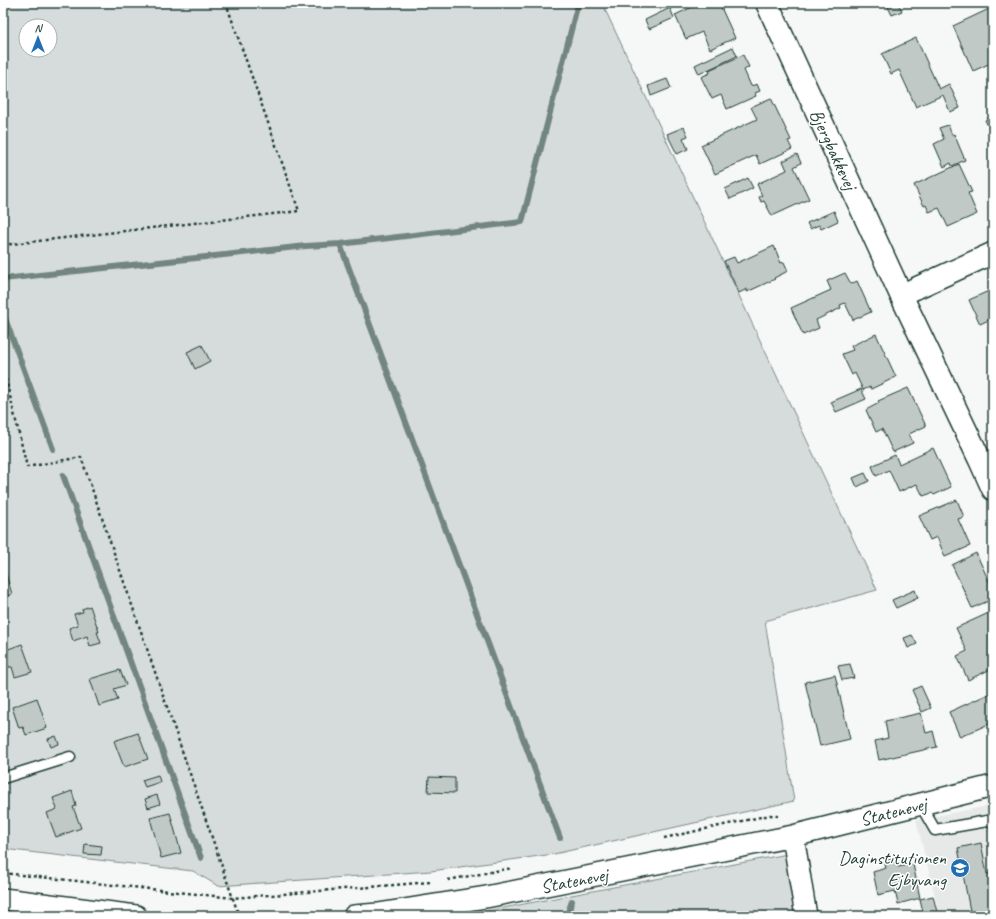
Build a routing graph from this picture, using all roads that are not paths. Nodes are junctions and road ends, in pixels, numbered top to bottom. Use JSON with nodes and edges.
{"nodes":[{"id":1,"x":767,"y":3,"type":"edge"},
{"id":2,"x":993,"y":253,"type":"edge"},
{"id":3,"x":901,"y":296,"type":"junction"},
{"id":4,"x":993,"y":490,"type":"edge"},
{"id":5,"x":70,"y":757,"type":"dead end"},
{"id":6,"x":3,"y":778,"type":"edge"},
{"id":7,"x":993,"y":786,"type":"edge"},
{"id":8,"x":920,"y":804,"type":"junction"},
{"id":9,"x":993,"y":820,"type":"edge"},
{"id":10,"x":793,"y":836,"type":"junction"},
{"id":11,"x":3,"y":899,"type":"edge"},
{"id":12,"x":136,"y":916,"type":"edge"},
{"id":13,"x":354,"y":916,"type":"edge"},
{"id":14,"x":806,"y":916,"type":"edge"}],
"edges":[{"from":1,"to":3,"type":"street","name":"Bjergbakkevej"},
{"from":2,"to":3,"type":"street"},
{"from":3,"to":4,"type":"street","name":"Bjergbakkevej"},
{"from":5,"to":6,"type":"lane"},
{"from":7,"to":8,"type":"street","name":"Statenevej"},
{"from":8,"to":9,"type":"lane"},
{"from":8,"to":10,"type":"street","name":"Statenevej"},
{"from":10,"to":13,"type":"street","name":"Statenevej"},
{"from":10,"to":14,"type":"street"},
{"from":11,"to":12,"type":"street"}]}
